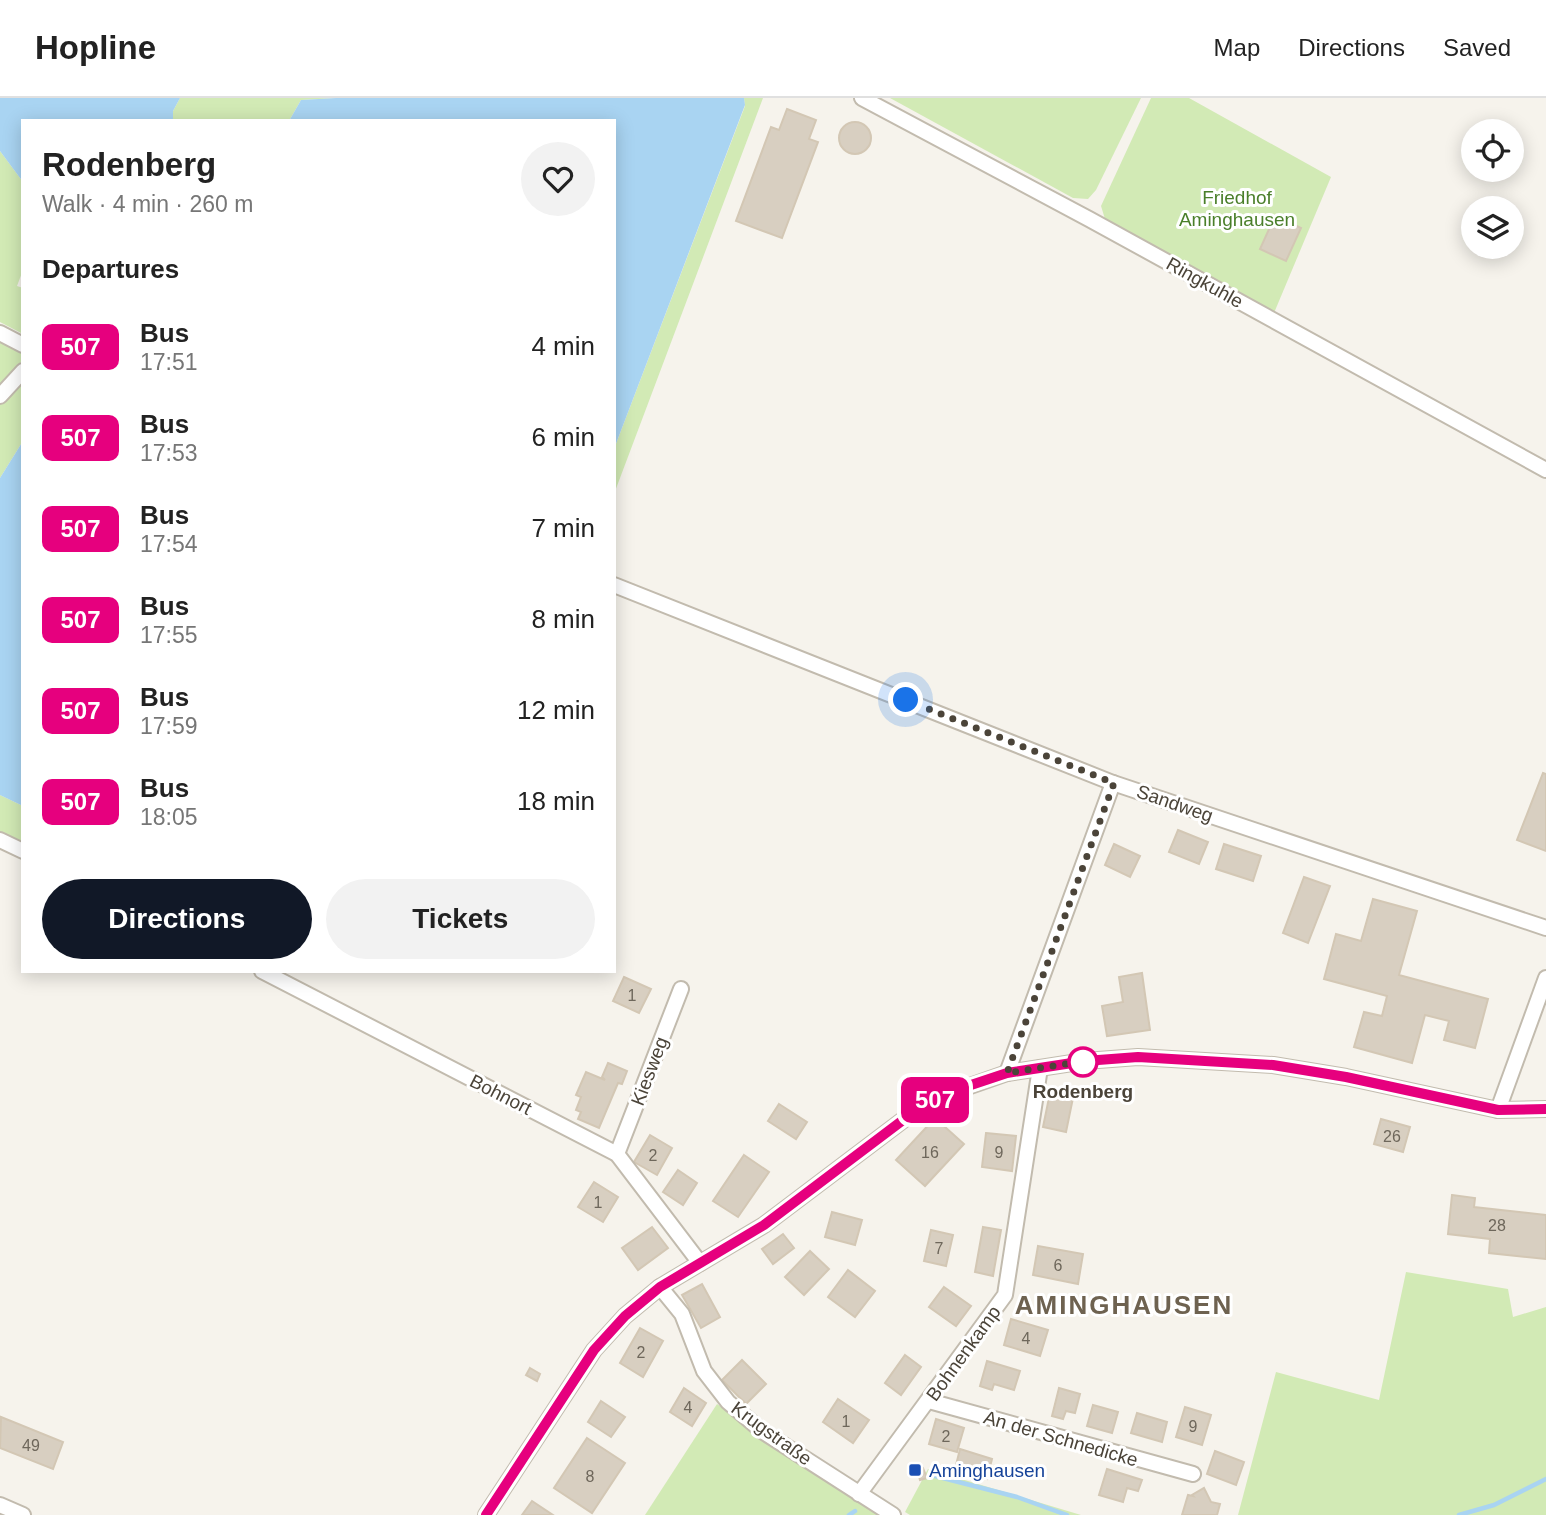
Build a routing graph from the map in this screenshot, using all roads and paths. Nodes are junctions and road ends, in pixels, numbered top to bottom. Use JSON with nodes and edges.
{"nodes":[{"id":1,"x":862,"y":98,"type":"edge"},
{"id":2,"x":0,"y":333,"type":"edge"},
{"id":3,"x":21,"y":344,"type":"edge"},
{"id":4,"x":21,"y":373,"type":"edge"},
{"id":5,"x":0,"y":396,"type":"edge"},
{"id":6,"x":1546,"y":470,"type":"edge"},
{"id":7,"x":616,"y":586,"type":"edge"},
{"id":8,"x":1114,"y":783,"type":"junction"},
{"id":9,"x":0,"y":840,"type":"edge"},
{"id":10,"x":21,"y":850,"type":"edge"},
{"id":11,"x":1546,"y":928,"type":"edge"},
{"id":12,"x":266,"y":973,"type":"edge"},
{"id":13,"x":1546,"y":978,"type":"edge"},
{"id":14,"x":681,"y":989,"type":"dead end"},
{"id":15,"x":1040,"y":1068,"type":"junction"},
{"id":16,"x":1007,"y":1073,"type":"junction"},
{"id":17,"x":1546,"y":1109,"type":"edge"},
{"id":18,"x":1498,"y":1110,"type":"junction"},
{"id":19,"x":617,"y":1154,"type":"junction"},
{"id":20,"x":700,"y":1263,"type":"junction"},
{"id":21,"x":660,"y":1287,"type":"junction"},
{"id":22,"x":929,"y":1401,"type":"junction"},
{"id":23,"x":1193,"y":1474,"type":"dead end"},
{"id":24,"x":859,"y":1494,"type":"junction"},
{"id":25,"x":0,"y":1505,"type":"edge"},
{"id":26,"x":23,"y":1515,"type":"edge"},
{"id":27,"x":486,"y":1515,"type":"edge"},
{"id":28,"x":893,"y":1515,"type":"edge"}],
"edges":[{"from":1,"to":6,"type":"street","name":"Ringkuhle"},
{"from":2,"to":3,"type":"street"},
{"from":4,"to":5,"type":"street"},
{"from":7,"to":8,"type":"street","name":"Sandweg"},
{"from":8,"to":11,"type":"street","name":"Sandweg"},
{"from":8,"to":16,"type":"street"},
{"from":9,"to":10,"type":"street"},
{"from":12,"to":19,"type":"street","name":"Bohnort"},
{"from":13,"to":18,"type":"street"},
{"from":14,"to":19,"type":"street","name":"Kiesweg"},
{"from":15,"to":16,"type":"street"},
{"from":15,"to":18,"type":"street"},
{"from":15,"to":22,"type":"street","name":"Bohnenkamp"},
{"from":16,"to":20,"type":"street"},
{"from":17,"to":18,"type":"street"},
{"from":19,"to":20,"type":"street","name":"Bohnort"},
{"from":20,"to":21,"type":"street"},
{"from":21,"to":24,"type":"street","name":"Krugstraße"},
{"from":21,"to":27,"type":"street"},
{"from":22,"to":23,"type":"street","name":"An der Schnedicke"},
{"from":22,"to":24,"type":"street","name":"Bohnenkamp"},
{"from":24,"to":28,"type":"street","name":"Krugstraße"},
{"from":25,"to":26,"type":"street"}]}
